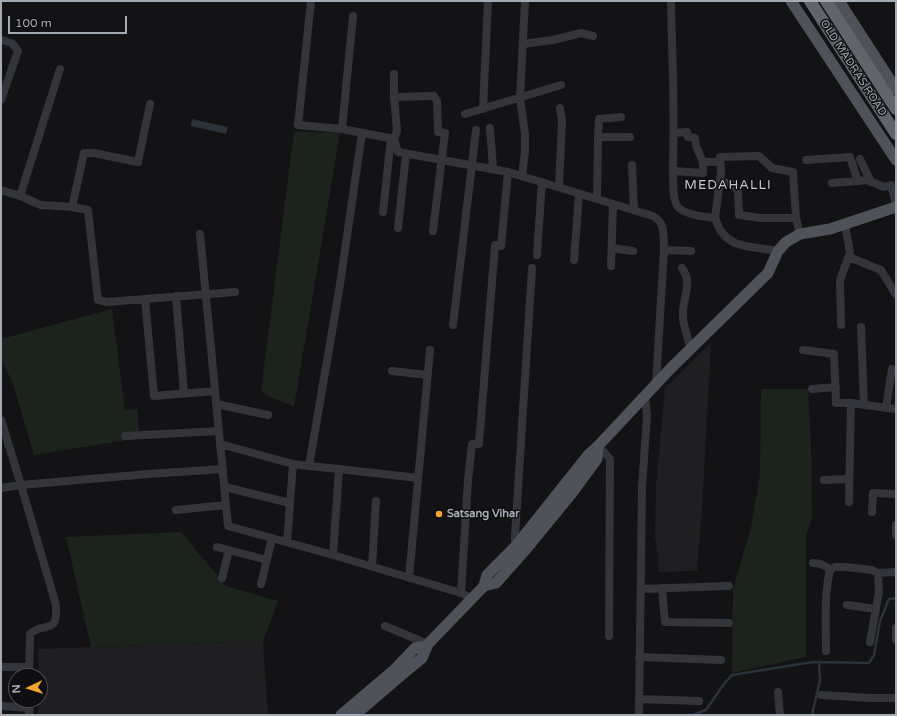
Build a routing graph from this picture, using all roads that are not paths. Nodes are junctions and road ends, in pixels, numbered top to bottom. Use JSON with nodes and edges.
{"nodes":[{"id":1,"x":311,"y":1,"type":"edge"},
{"id":2,"x":488,"y":1,"type":"edge"},
{"id":3,"x":525,"y":1,"type":"edge"},
{"id":4,"x":671,"y":1,"type":"edge"},
{"id":5,"x":791,"y":1,"type":"edge"},
{"id":6,"x":810,"y":1,"type":"edge"},
{"id":7,"x":826,"y":1,"type":"edge"},
{"id":8,"x":839,"y":1,"type":"edge"},
{"id":9,"x":354,"y":16,"type":"dead end"},
{"id":10,"x":593,"y":36,"type":"dead end"},
{"id":11,"x":1,"y":40,"type":"edge"},
{"id":12,"x":523,"y":44,"type":"junction"},
{"id":13,"x":60,"y":69,"type":"dead end"},
{"id":14,"x":394,"y":74,"type":"dead end"},
{"id":15,"x":561,"y":85,"type":"dead end"},
{"id":16,"x":896,"y":89,"type":"edge"},
{"id":17,"x":394,"y":97,"type":"junction"},
{"id":18,"x":520,"y":98,"type":"junction"},
{"id":19,"x":1,"y":100,"type":"edge"},
{"id":20,"x":150,"y":104,"type":"dead end"},
{"id":21,"x":560,"y":108,"type":"dead end"},
{"id":22,"x":483,"y":109,"type":"junction"},
{"id":23,"x":896,"y":109,"type":"edge"},
{"id":24,"x":465,"y":114,"type":"dead end"},
{"id":25,"x":621,"y":117,"type":"dead end"},
{"id":26,"x":490,"y":128,"type":"dead end"},
{"id":27,"x":342,"y":129,"type":"junction"},
{"id":28,"x":476,"y":130,"type":"dead end"},
{"id":29,"x":362,"y":133,"type":"junction"},
{"id":30,"x":674,"y":133,"type":"junction"},
{"id":31,"x":896,"y":134,"type":"edge"},
{"id":32,"x":598,"y":137,"type":"junction"},
{"id":33,"x":630,"y":137,"type":"dead end"},
{"id":34,"x":393,"y":138,"type":"junction"},
{"id":35,"x":406,"y":154,"type":"junction"},
{"id":36,"x":860,"y":159,"type":"dead end"},
{"id":37,"x":441,"y":160,"type":"junction"},
{"id":38,"x":806,"y":160,"type":"dead end"},
{"id":39,"x":896,"y":160,"type":"edge"},
{"id":40,"x":703,"y":162,"type":"junction"},
{"id":41,"x":720,"y":162,"type":"junction"},
{"id":42,"x":472,"y":165,"type":"junction"},
{"id":43,"x":632,"y":165,"type":"dead end"},
{"id":44,"x":493,"y":168,"type":"junction"},
{"id":45,"x":673,"y":171,"type":"junction"},
{"id":46,"x":508,"y":172,"type":"junction"},
{"id":47,"x":522,"y":176,"type":"junction"},
{"id":48,"x":858,"y":181,"type":"junction"},
{"id":49,"x":542,"y":182,"type":"junction"},
{"id":50,"x":719,"y":182,"type":"junction"},
{"id":51,"x":871,"y":182,"type":"junction"},
{"id":52,"x":832,"y":183,"type":"dead end"},
{"id":53,"x":559,"y":187,"type":"junction"},
{"id":54,"x":1,"y":190,"type":"edge"},
{"id":55,"x":579,"y":194,"type":"junction"},
{"id":56,"x":20,"y":196,"type":"junction"},
{"id":57,"x":597,"y":199,"type":"junction"},
{"id":58,"x":613,"y":204,"type":"junction"},
{"id":59,"x":896,"y":204,"type":"edge"},
{"id":60,"x":72,"y":207,"type":"junction"},
{"id":61,"x":896,"y":208,"type":"edge"},
{"id":62,"x":634,"y":210,"type":"junction"},
{"id":63,"x":383,"y":212,"type":"dead end"},
{"id":64,"x":715,"y":218,"type":"junction"},
{"id":65,"x":796,"y":218,"type":"junction"},
{"id":66,"x":845,"y":225,"type":"junction"},
{"id":67,"x":398,"y":228,"type":"dead end"},
{"id":68,"x":433,"y":231,"type":"dead end"},
{"id":69,"x":200,"y":234,"type":"dead end"},
{"id":70,"x":800,"y":234,"type":"junction"},
{"id":71,"x":612,"y":248,"type":"junction"},
{"id":72,"x":664,"y":250,"type":"junction"},
{"id":73,"x":632,"y":251,"type":"dead end"},
{"id":74,"x":691,"y":251,"type":"dead end"},
{"id":75,"x":778,"y":251,"type":"junction"},
{"id":76,"x":537,"y":255,"type":"dead end"},
{"id":77,"x":849,"y":257,"type":"junction"},
{"id":78,"x":574,"y":260,"type":"dead end"},
{"id":79,"x":611,"y":266,"type":"dead end"},
{"id":80,"x":532,"y":268,"type":"dead end"},
{"id":81,"x":682,"y":268,"type":"dead end"},
{"id":82,"x":235,"y":292,"type":"dead end"},
{"id":83,"x":206,"y":293,"type":"junction"},
{"id":84,"x":896,"y":295,"type":"edge"},
{"id":85,"x":176,"y":296,"type":"junction"},
{"id":86,"x":145,"y":299,"type":"junction"},
{"id":87,"x":453,"y":325,"type":"dead end"},
{"id":88,"x":841,"y":325,"type":"dead end"},
{"id":89,"x":861,"y":327,"type":"dead end"},
{"id":90,"x":691,"y":349,"type":"junction"},
{"id":91,"x":430,"y":350,"type":"dead end"},
{"id":92,"x":803,"y":350,"type":"dead end"},
{"id":93,"x":892,"y":369,"type":"dead end"},
{"id":94,"x":392,"y":371,"type":"dead end"},
{"id":95,"x":428,"y":375,"type":"junction"},
{"id":96,"x":656,"y":384,"type":"junction"},
{"id":97,"x":836,"y":387,"type":"junction"},
{"id":98,"x":812,"y":389,"type":"dead end"},
{"id":99,"x":215,"y":390,"type":"junction"},
{"id":100,"x":184,"y":393,"type":"junction"},
{"id":101,"x":645,"y":395,"type":"junction"},
{"id":102,"x":216,"y":404,"type":"junction"},
{"id":103,"x":851,"y":404,"type":"junction"},
{"id":104,"x":864,"y":405,"type":"junction"},
{"id":105,"x":886,"y":408,"type":"junction"},
{"id":106,"x":896,"y":409,"type":"edge"},
{"id":107,"x":268,"y":415,"type":"dead end"},
{"id":108,"x":1,"y":420,"type":"edge"},
{"id":109,"x":219,"y":431,"type":"junction"},
{"id":110,"x":125,"y":436,"type":"dead end"},
{"id":111,"x":220,"y":444,"type":"junction"},
{"id":112,"x":598,"y":446,"type":"junction"},
{"id":113,"x":293,"y":464,"type":"junction"},
{"id":114,"x":309,"y":466,"type":"junction"},
{"id":115,"x":223,"y":469,"type":"junction"},
{"id":116,"x":338,"y":469,"type":"junction"},
{"id":117,"x":418,"y":478,"type":"junction"},
{"id":118,"x":849,"y":479,"type":"junction"},
{"id":119,"x":824,"y":480,"type":"dead end"},
{"id":120,"x":21,"y":485,"type":"junction"},
{"id":121,"x":224,"y":487,"type":"junction"},
{"id":122,"x":1,"y":488,"type":"edge"},
{"id":123,"x":896,"y":494,"type":"edge"},
{"id":124,"x":376,"y":501,"type":"dead end"},
{"id":125,"x":849,"y":502,"type":"dead end"},
{"id":126,"x":290,"y":503,"type":"junction"},
{"id":127,"x":226,"y":505,"type":"junction"},
{"id":128,"x":176,"y":510,"type":"dead end"},
{"id":129,"x":872,"y":512,"type":"dead end"},
{"id":130,"x":896,"y":525,"type":"edge"},
{"id":131,"x":896,"y":535,"type":"edge"},
{"id":132,"x":272,"y":538,"type":"junction"},
{"id":133,"x":286,"y":542,"type":"junction"},
{"id":134,"x":217,"y":547,"type":"dead end"},
{"id":135,"x":229,"y":550,"type":"junction"},
{"id":136,"x":518,"y":550,"type":"junction"},
{"id":137,"x":333,"y":554,"type":"junction"},
{"id":138,"x":266,"y":560,"type":"junction"},
{"id":139,"x":813,"y":563,"type":"dead end"},
{"id":140,"x":372,"y":566,"type":"junction"},
{"id":141,"x":830,"y":570,"type":"junction"},
{"id":142,"x":896,"y":572,"type":"edge"},
{"id":143,"x":878,"y":573,"type":"junction"},
{"id":144,"x":222,"y":578,"type":"dead end"},
{"id":145,"x":409,"y":578,"type":"junction"},
{"id":146,"x":260,"y":584,"type":"dead end"},
{"id":147,"x":729,"y":586,"type":"dead end"},
{"id":148,"x":662,"y":588,"type":"junction"},
{"id":149,"x":641,"y":589,"type":"junction"},
{"id":150,"x":461,"y":593,"type":"junction"},
{"id":151,"x":473,"y":598,"type":"junction"},
{"id":152,"x":847,"y":605,"type":"dead end"},
{"id":153,"x":876,"y":609,"type":"junction"},
{"id":154,"x":729,"y":623,"type":"dead end"},
{"id":155,"x":385,"y":626,"type":"dead end"},
{"id":156,"x":896,"y":628,"type":"edge"},
{"id":157,"x":609,"y":636,"type":"dead end"},
{"id":158,"x":896,"y":640,"type":"edge"},
{"id":159,"x":870,"y":642,"type":"dead end"},
{"id":160,"x":427,"y":645,"type":"junction"},
{"id":161,"x":826,"y":651,"type":"dead end"},
{"id":162,"x":639,"y":658,"type":"junction"},
{"id":163,"x":721,"y":660,"type":"dead end"},
{"id":164,"x":1,"y":667,"type":"edge"},
{"id":165,"x":29,"y":667,"type":"joint"},
{"id":166,"x":778,"y":692,"type":"dead end"},
{"id":167,"x":822,"y":695,"type":"dead end"},
{"id":168,"x":896,"y":698,"type":"edge"},
{"id":169,"x":639,"y":699,"type":"junction"},
{"id":170,"x":698,"y":701,"type":"dead end"},
{"id":171,"x":341,"y":715,"type":"edge"},
{"id":172,"x":355,"y":715,"type":"edge"},
{"id":173,"x":639,"y":715,"type":"edge"},
{"id":174,"x":780,"y":715,"type":"edge"}],
"edges":[{"from":1,"to":27,"type":"street"},
{"from":2,"to":22,"type":"street"},
{"from":3,"to":12,"type":"street"},
{"from":4,"to":30,"type":"street"},
{"from":5,"to":39,"type":"main road"},
{"from":6,"to":31,"type":"highway","name":"OLD MADRAS ROAD"},
{"from":7,"to":23,"type":"highway","name":"OLD MADRAS ROAD"},
{"from":8,"to":16,"type":"main road"},
{"from":9,"to":27,"type":"street"},
{"from":10,"to":12,"type":"street"},
{"from":11,"to":19,"type":"street"},
{"from":12,"to":18,"type":"street"},
{"from":13,"to":56,"type":"street"},
{"from":14,"to":17,"type":"street"},
{"from":15,"to":18,"type":"street"},
{"from":17,"to":34,"type":"street"},
{"from":17,"to":37,"type":"street"},
{"from":18,"to":22,"type":"street"},
{"from":18,"to":47,"type":"street"},
{"from":20,"to":60,"type":"street"},
{"from":21,"to":53,"type":"street"},
{"from":22,"to":24,"type":"street"},
{"from":25,"to":32,"type":"street"},
{"from":26,"to":44,"type":"street"},
{"from":27,"to":29,"type":"street"},
{"from":28,"to":42,"type":"street"},
{"from":29,"to":34,"type":"street"},
{"from":29,"to":114,"type":"street"},
{"from":30,"to":40,"type":"street"},
{"from":30,"to":45,"type":"street"},
{"from":32,"to":33,"type":"street"},
{"from":32,"to":57,"type":"street"},
{"from":34,"to":35,"type":"street"},
{"from":34,"to":63,"type":"street"},
{"from":35,"to":37,"type":"street"},
{"from":35,"to":67,"type":"street"},
{"from":36,"to":51,"type":"street"},
{"from":37,"to":42,"type":"street"},
{"from":37,"to":68,"type":"street"},
{"from":38,"to":48,"type":"street"},
{"from":40,"to":41,"type":"street"},
{"from":40,"to":45,"type":"street"},
{"from":41,"to":50,"type":"street"},
{"from":41,"to":65,"type":"street"},
{"from":42,"to":44,"type":"street"},
{"from":42,"to":87,"type":"street"},
{"from":43,"to":62,"type":"street"},
{"from":44,"to":46,"type":"street"},
{"from":45,"to":64,"type":"street"},
{"from":46,"to":47,"type":"street"},
{"from":46,"to":150,"type":"street"},
{"from":47,"to":49,"type":"street"},
{"from":48,"to":51,"type":"street"},
{"from":48,"to":52,"type":"street"},
{"from":49,"to":53,"type":"street"},
{"from":49,"to":76,"type":"street"},
{"from":50,"to":64,"type":"street"},
{"from":50,"to":65,"type":"street"},
{"from":51,"to":59,"type":"street"},
{"from":53,"to":55,"type":"street"},
{"from":54,"to":56,"type":"street"},
{"from":55,"to":57,"type":"street"},
{"from":55,"to":78,"type":"street"},
{"from":56,"to":60,"type":"street"},
{"from":57,"to":58,"type":"street"},
{"from":58,"to":62,"type":"street"},
{"from":58,"to":71,"type":"street"},
{"from":60,"to":86,"type":"street"},
{"from":61,"to":66,"type":"main road"},
{"from":62,"to":72,"type":"street"},
{"from":64,"to":75,"type":"street"},
{"from":65,"to":70,"type":"street"},
{"from":66,"to":70,"type":"main road"},
{"from":66,"to":77,"type":"street"},
{"from":69,"to":83,"type":"street"},
{"from":70,"to":75,"type":"main road"},
{"from":71,"to":73,"type":"street"},
{"from":71,"to":79,"type":"street"},
{"from":72,"to":74,"type":"street"},
{"from":72,"to":96,"type":"street"},
{"from":75,"to":90,"type":"main road"},
{"from":77,"to":84,"type":"street"},
{"from":77,"to":88,"type":"street"},
{"from":80,"to":136,"type":"street"},
{"from":81,"to":90,"type":"street"},
{"from":82,"to":83,"type":"street"},
{"from":83,"to":85,"type":"street"},
{"from":83,"to":99,"type":"street"},
{"from":85,"to":86,"type":"street"},
{"from":85,"to":100,"type":"street"},
{"from":86,"to":100,"type":"street"},
{"from":89,"to":104,"type":"street"},
{"from":90,"to":96,"type":"main road"},
{"from":91,"to":95,"type":"street"},
{"from":92,"to":97,"type":"street"},
{"from":93,"to":105,"type":"street"},
{"from":94,"to":95,"type":"street"},
{"from":95,"to":117,"type":"street"},
{"from":96,"to":101,"type":"main road"},
{"from":97,"to":98,"type":"street"},
{"from":97,"to":103,"type":"street"},
{"from":99,"to":100,"type":"street"},
{"from":99,"to":102,"type":"street"},
{"from":101,"to":112,"type":"main road"},
{"from":101,"to":149,"type":"street"},
{"from":102,"to":107,"type":"street"},
{"from":102,"to":109,"type":"street"},
{"from":103,"to":104,"type":"street"},
{"from":103,"to":118,"type":"street"},
{"from":104,"to":105,"type":"street"},
{"from":105,"to":106,"type":"street"},
{"from":108,"to":120,"type":"street"},
{"from":109,"to":110,"type":"street"},
{"from":109,"to":111,"type":"street"},
{"from":111,"to":113,"type":"street"},
{"from":111,"to":115,"type":"street"},
{"from":112,"to":136,"type":"main road"},
{"from":112,"to":157,"type":"street"},
{"from":113,"to":114,"type":"street"},
{"from":113,"to":126,"type":"street"},
{"from":114,"to":116,"type":"street"},
{"from":115,"to":120,"type":"street"},
{"from":115,"to":121,"type":"street"},
{"from":116,"to":117,"type":"street"},
{"from":116,"to":137,"type":"street"},
{"from":117,"to":145,"type":"street"},
{"from":118,"to":119,"type":"street"},
{"from":118,"to":125,"type":"street"},
{"from":120,"to":122,"type":"street"},
{"from":120,"to":165,"type":"street"},
{"from":121,"to":126,"type":"street"},
{"from":121,"to":127,"type":"street"},
{"from":123,"to":129,"type":"street"},
{"from":124,"to":140,"type":"street"},
{"from":126,"to":133,"type":"street"},
{"from":127,"to":128,"type":"street"},
{"from":127,"to":132,"type":"street"},
{"from":130,"to":131,"type":"street"},
{"from":132,"to":133,"type":"street"},
{"from":132,"to":138,"type":"street"},
{"from":133,"to":137,"type":"street"},
{"from":134,"to":135,"type":"street"},
{"from":135,"to":138,"type":"street"},
{"from":135,"to":144,"type":"street"},
{"from":136,"to":151,"type":"main road"},
{"from":137,"to":140,"type":"street"},
{"from":138,"to":146,"type":"street"},
{"from":139,"to":141,"type":"street"},
{"from":140,"to":145,"type":"street"},
{"from":141,"to":143,"type":"street"},
{"from":141,"to":161,"type":"street"},
{"from":142,"to":143,"type":"street"},
{"from":143,"to":153,"type":"street"},
{"from":145,"to":150,"type":"street"},
{"from":147,"to":148,"type":"street"},
{"from":148,"to":149,"type":"street"},
{"from":148,"to":154,"type":"street"},
{"from":149,"to":162,"type":"street"},
{"from":150,"to":151,"type":"street"},
{"from":151,"to":160,"type":"main road"},
{"from":152,"to":153,"type":"street"},
{"from":153,"to":159,"type":"street"},
{"from":155,"to":160,"type":"street"},
{"from":156,"to":158,"type":"street"},
{"from":160,"to":171,"type":"main road"},
{"from":160,"to":172,"type":"main road"},
{"from":162,"to":163,"type":"street"},
{"from":162,"to":169,"type":"street"},
{"from":164,"to":165,"type":"street"},
{"from":166,"to":174,"type":"street"},
{"from":167,"to":168,"type":"street"},
{"from":169,"to":170,"type":"street"},
{"from":169,"to":173,"type":"street"}]}
